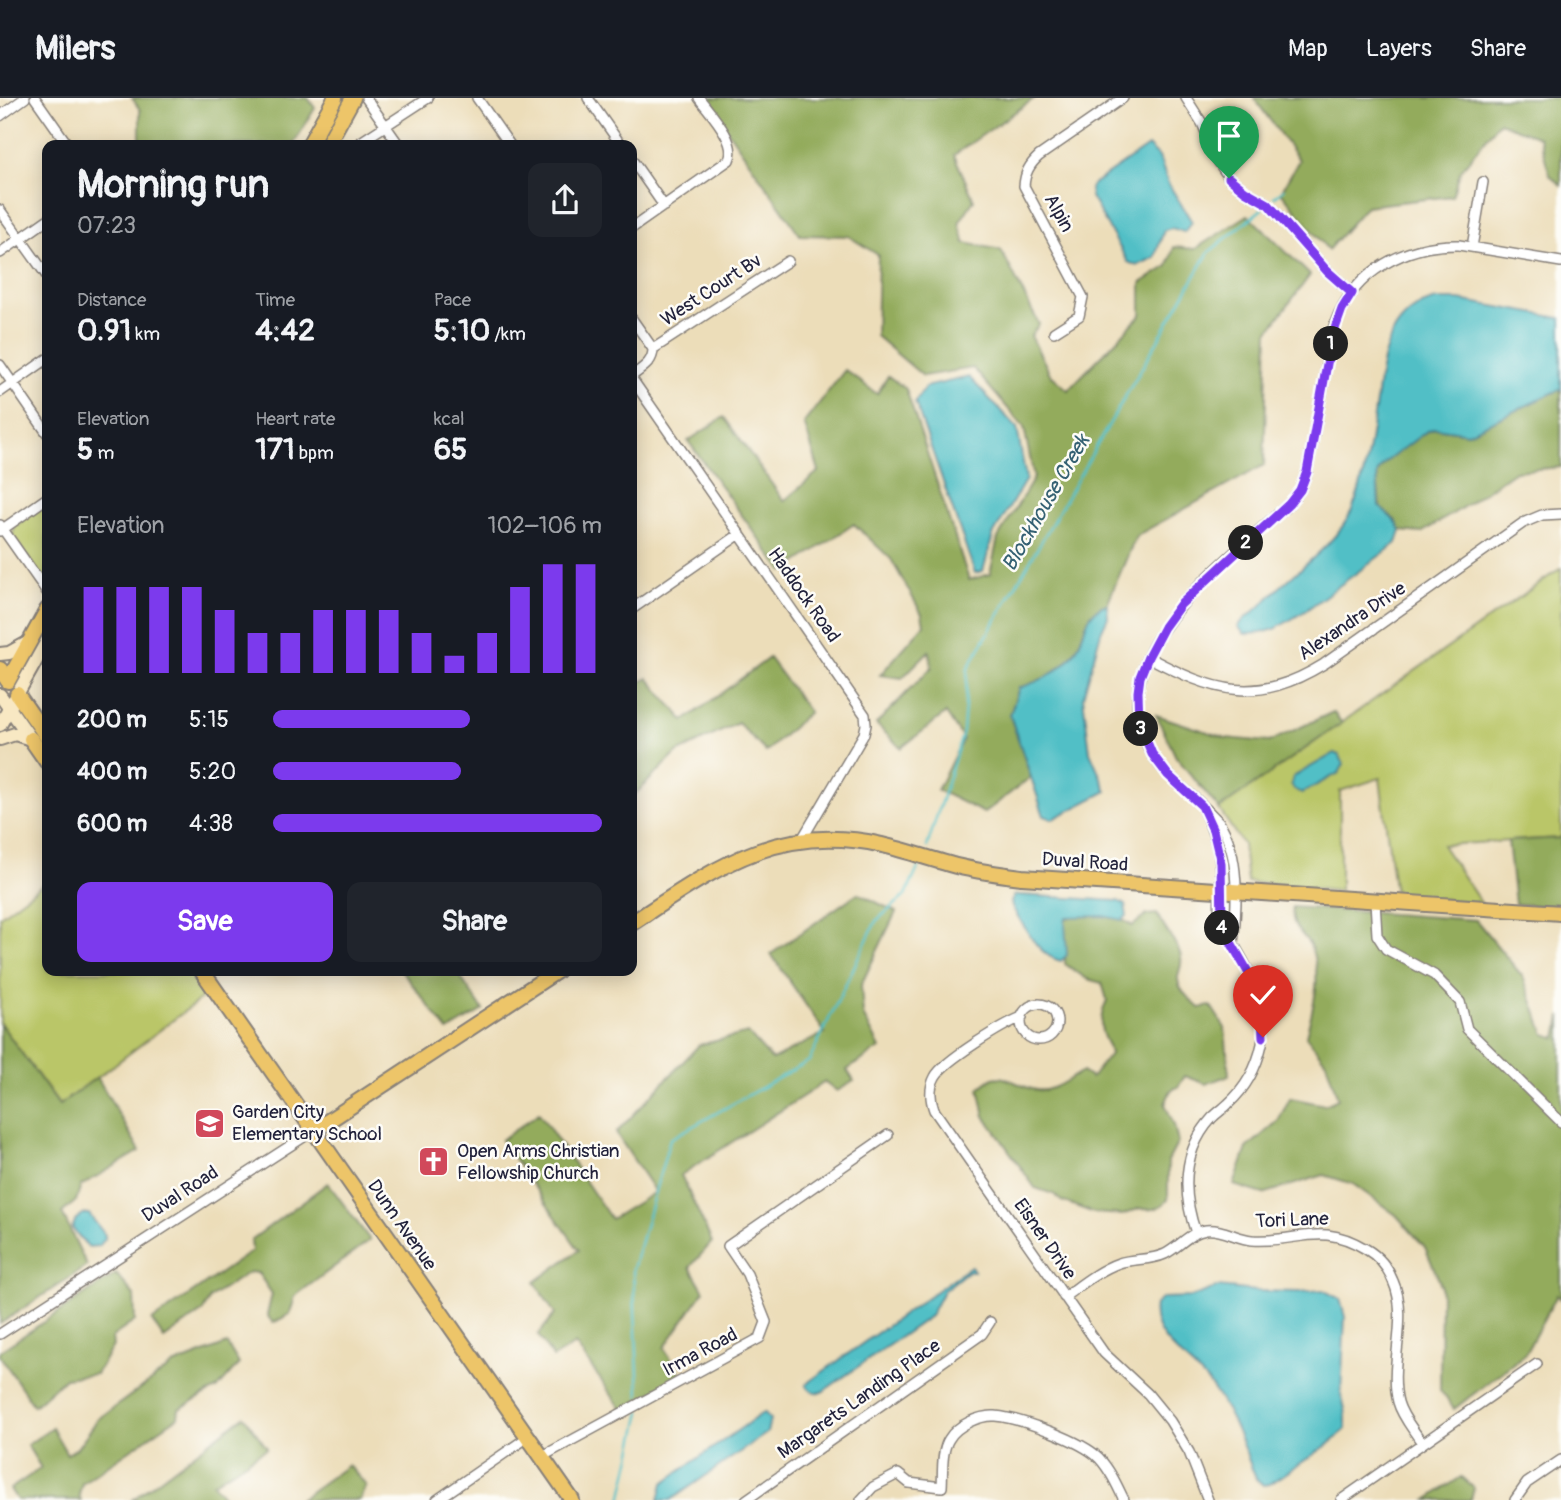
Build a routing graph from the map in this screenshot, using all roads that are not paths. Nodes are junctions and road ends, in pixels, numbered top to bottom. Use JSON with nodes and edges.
{"nodes":[{"id":1,"x":25,"y":98,"type":"edge"},
{"id":2,"x":35,"y":98,"type":"edge"},
{"id":3,"x":335,"y":98,"type":"edge"},
{"id":4,"x":353,"y":98,"type":"edge"},
{"id":5,"x":366,"y":98,"type":"edge"},
{"id":6,"x":428,"y":98,"type":"edge"},
{"id":7,"x":477,"y":98,"type":"edge"},
{"id":8,"x":588,"y":98,"type":"edge"},
{"id":9,"x":699,"y":98,"type":"edge"},
{"id":10,"x":1124,"y":98,"type":"edge"},
{"id":11,"x":1186,"y":98,"type":"edge"},
{"id":12,"x":0,"y":116,"type":"edge"},
{"id":13,"x":386,"y":126,"type":"junction"},
{"id":14,"x":64,"y":140,"type":"edge"},
{"id":15,"x":312,"y":140,"type":"edge"},
{"id":16,"x":330,"y":140,"type":"edge"},
{"id":17,"x":364,"y":140,"type":"edge"},
{"id":18,"x":396,"y":140,"type":"edge"},
{"id":19,"x":506,"y":140,"type":"edge"},
{"id":20,"x":617,"y":140,"type":"edge"},
{"id":21,"x":637,"y":167,"type":"edge"},
{"id":22,"x":1483,"y":182,"type":"dead end"},
{"id":23,"x":664,"y":206,"type":"junction"},
{"id":24,"x":0,"y":209,"type":"edge"},
{"id":25,"x":42,"y":224,"type":"edge"},
{"id":26,"x":637,"y":225,"type":"edge"},
{"id":27,"x":21,"y":239,"type":"junction"},
{"id":28,"x":1472,"y":247,"type":"junction"},
{"id":29,"x":0,"y":253,"type":"edge"},
{"id":30,"x":788,"y":261,"type":"dead end"},
{"id":31,"x":1561,"y":262,"type":"edge"},
{"id":32,"x":42,"y":269,"type":"edge"},
{"id":33,"x":1352,"y":293,"type":"junction"},
{"id":34,"x":637,"y":326,"type":"edge"},
{"id":35,"x":1054,"y":332,"type":"dead end"},
{"id":36,"x":653,"y":349,"type":"junction"},
{"id":37,"x":42,"y":363,"type":"edge"},
{"id":38,"x":0,"y":365,"type":"edge"},
{"id":39,"x":637,"y":373,"type":"edge"},
{"id":40,"x":13,"y":383,"type":"junction"},
{"id":41,"x":637,"y":384,"type":"edge"},
{"id":42,"x":0,"y":392,"type":"edge"},
{"id":43,"x":42,"y":426,"type":"edge"},
{"id":44,"x":42,"y":501,"type":"edge"},
{"id":45,"x":1561,"y":514,"type":"edge"},
{"id":46,"x":1,"y":528,"type":"edge"},
{"id":47,"x":740,"y":534,"type":"junction"},
{"id":48,"x":42,"y":585,"type":"edge"},
{"id":49,"x":637,"y":606,"type":"edge"},
{"id":50,"x":42,"y":619,"type":"edge"},
{"id":51,"x":29,"y":642,"type":"junction"},
{"id":52,"x":42,"y":650,"type":"edge"},
{"id":53,"x":0,"y":654,"type":"edge"},
{"id":54,"x":1148,"y":657,"type":"junction"},
{"id":55,"x":4,"y":675,"type":"edge"},
{"id":56,"x":18,"y":694,"type":"junction"},
{"id":57,"x":0,"y":695,"type":"edge"},
{"id":58,"x":9,"y":708,"type":"junction"},
{"id":59,"x":0,"y":725,"type":"edge"},
{"id":60,"x":42,"y":730,"type":"edge"},
{"id":61,"x":0,"y":738,"type":"edge"},
{"id":62,"x":31,"y":740,"type":"junction"},
{"id":63,"x":42,"y":755,"type":"edge"},
{"id":64,"x":1202,"y":806,"type":"junction"},
{"id":65,"x":801,"y":841,"type":"junction"},
{"id":66,"x":1228,"y":890,"type":"junction"},
{"id":67,"x":1375,"y":901,"type":"junction"},
{"id":68,"x":1561,"y":913,"type":"edge"},
{"id":69,"x":637,"y":920,"type":"edge"},
{"id":70,"x":1233,"y":944,"type":"junction"},
{"id":71,"x":205,"y":976,"type":"edge"},
{"id":72,"x":549,"y":976,"type":"edge"},
{"id":73,"x":1022,"y":1017,"type":"junction"},
{"id":74,"x":1561,"y":1122,"type":"edge"},
{"id":75,"x":313,"y":1131,"type":"junction"},
{"id":76,"x":888,"y":1135,"type":"dead end"},
{"id":77,"x":1196,"y":1233,"type":"junction"},
{"id":78,"x":1064,"y":1297,"type":"junction"},
{"id":79,"x":990,"y":1322,"type":"dead end"},
{"id":80,"x":0,"y":1334,"type":"edge"},
{"id":81,"x":1537,"y":1364,"type":"dead end"},
{"id":82,"x":528,"y":1437,"type":"junction"},
{"id":83,"x":1422,"y":1443,"type":"junction"},
{"id":84,"x":541,"y":1457,"type":"junction"},
{"id":85,"x":1561,"y":1460,"type":"edge"},
{"id":86,"x":437,"y":1500,"type":"edge"},
{"id":87,"x":572,"y":1500,"type":"edge"},
{"id":88,"x":746,"y":1500,"type":"edge"},
{"id":89,"x":861,"y":1500,"type":"edge"},
{"id":90,"x":1124,"y":1500,"type":"edge"},
{"id":91,"x":1208,"y":1500,"type":"edge"},
{"id":92,"x":1341,"y":1500,"type":"edge"},
{"id":93,"x":1515,"y":1500,"type":"edge"}],
"edges":[{"from":1,"to":12,"type":"street"},
{"from":2,"to":14,"type":"street"},
{"from":3,"to":15,"type":"main road"},
{"from":4,"to":16,"type":"main road"},
{"from":5,"to":13,"type":"street"},
{"from":6,"to":13,"type":"street"},
{"from":7,"to":19,"type":"street"},
{"from":8,"to":20,"type":"street"},
{"from":9,"to":23,"type":"street"},
{"from":10,"to":35,"type":"street","name":"Alpin"},
{"from":11,"to":33,"type":"street"},
{"from":13,"to":17,"type":"street"},
{"from":13,"to":18,"type":"street"},
{"from":21,"to":23,"type":"street"},
{"from":22,"to":28,"type":"street"},
{"from":23,"to":26,"type":"street"},
{"from":24,"to":27,"type":"street"},
{"from":25,"to":27,"type":"street"},
{"from":27,"to":29,"type":"street"},
{"from":27,"to":32,"type":"street"},
{"from":28,"to":31,"type":"street"},
{"from":28,"to":33,"type":"street"},
{"from":30,"to":36,"type":"street","name":"West Court Bv"},
{"from":33,"to":54,"type":"street"},
{"from":34,"to":36,"type":"street"},
{"from":36,"to":39,"type":"street","name":"West Court Bv"},
{"from":37,"to":40,"type":"street"},
{"from":38,"to":40,"type":"street"},
{"from":40,"to":42,"type":"street"},
{"from":40,"to":43,"type":"street"},
{"from":41,"to":47,"type":"street","name":"Haddock Road"},
{"from":44,"to":46,"type":"street"},
{"from":45,"to":54,"type":"street","name":"Alexandra Drive"},
{"from":46,"to":48,"type":"street"},
{"from":47,"to":49,"type":"street"},
{"from":47,"to":65,"type":"street","name":"Haddock Road"},
{"from":50,"to":51,"type":"main road"},
{"from":51,"to":53,"type":"main road"},
{"from":51,"to":55,"type":"main road"},
{"from":52,"to":56,"type":"main road"},
{"from":54,"to":64,"type":"street"},
{"from":55,"to":56,"type":"main road"},
{"from":55,"to":57,"type":"main road"},
{"from":56,"to":58,"type":"main road"},
{"from":56,"to":60,"type":"main road"},
{"from":57,"to":58,"type":"main road"},
{"from":58,"to":59,"type":"main road"},
{"from":58,"to":62,"type":"main road"},
{"from":61,"to":62,"type":"main road"},
{"from":62,"to":63,"type":"main road"},
{"from":64,"to":66,"type":"street"},
{"from":64,"to":66,"type":"street"},
{"from":65,"to":66,"type":"main road","name":"Duval Road"},
{"from":65,"to":69,"type":"main road","name":"Duval Road"},
{"from":66,"to":67,"type":"main road","name":"Duval Road"},
{"from":66,"to":70,"type":"street"},
{"from":66,"to":70,"type":"street"},
{"from":67,"to":68,"type":"main road","name":"Duval Road"},
{"from":67,"to":74,"type":"street"},
{"from":70,"to":77,"type":"street"},
{"from":71,"to":75,"type":"main road","name":"Dunn Avenue"},
{"from":72,"to":75,"type":"main road","name":"Duval Road"},
{"from":73,"to":73,"type":"street","name":"Eisner Drive"},
{"from":73,"to":78,"type":"street","name":"Eisner Drive"},
{"from":75,"to":80,"type":"street","name":"Duval Road"},
{"from":75,"to":82,"type":"main road","name":"Dunn Avenue"},
{"from":76,"to":84,"type":"street","name":"Irma Road"},
{"from":77,"to":78,"type":"street"},
{"from":77,"to":83,"type":"street","name":"Tori Lane"},
{"from":78,"to":91,"type":"street","name":"Eisner Drive"},
{"from":79,"to":88,"type":"street","name":"Margarets Landing Place"},
{"from":81,"to":83,"type":"street"},
{"from":82,"to":84,"type":"main road","name":"Dunn Avenue"},
{"from":82,"to":86,"type":"street"},
{"from":83,"to":92,"type":"street"},
{"from":84,"to":87,"type":"main road","name":"Dunn Avenue"},
{"from":85,"to":93,"type":"street"},
{"from":89,"to":90,"type":"street"}]}
